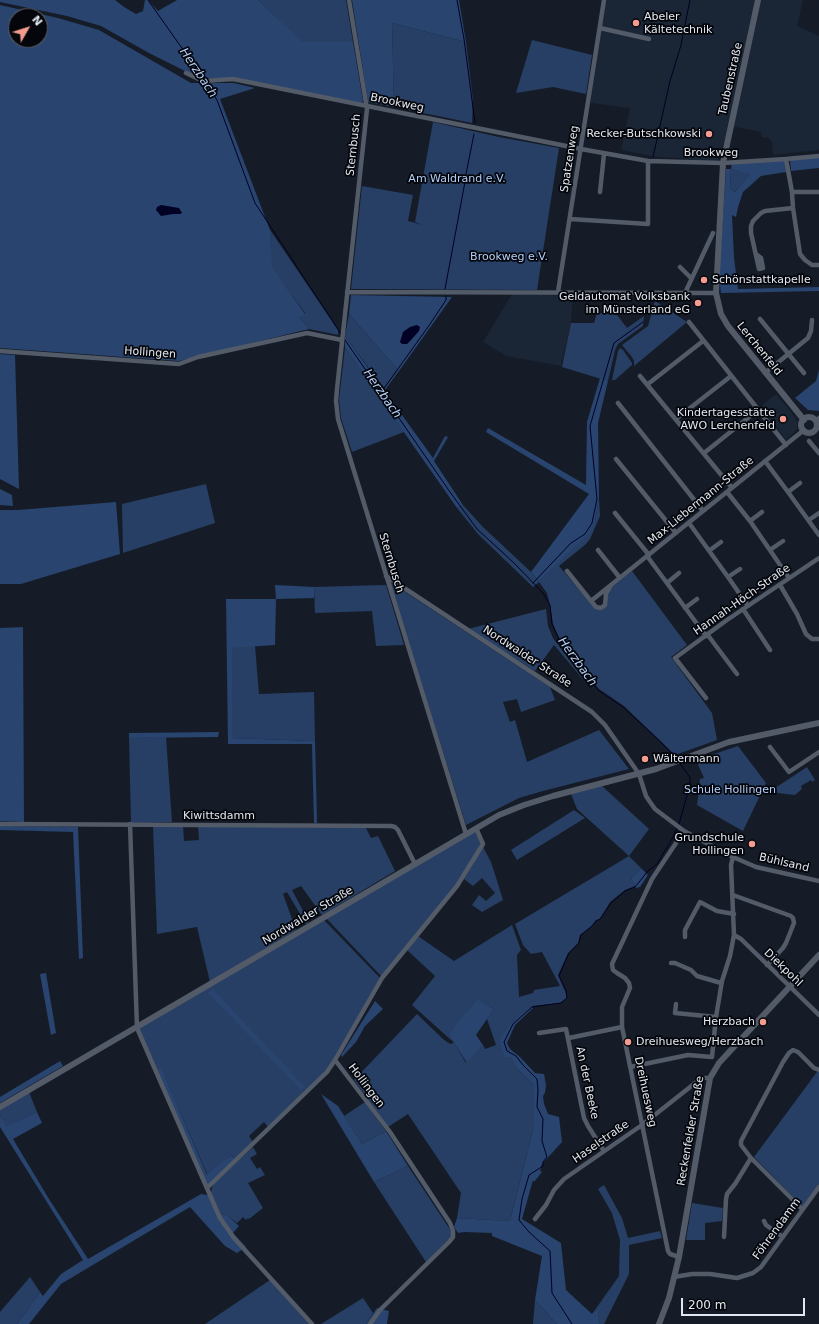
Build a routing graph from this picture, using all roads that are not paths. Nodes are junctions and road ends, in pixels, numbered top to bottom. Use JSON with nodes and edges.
{"nodes":[{"id":1,"x":349,"y":0,"type":"edge"},
{"id":2,"x":604,"y":0,"type":"edge"},
{"id":3,"x":758,"y":0,"type":"edge"},
{"id":4,"x":600,"y":28,"type":"junction"},
{"id":5,"x":649,"y":39,"type":"dead end"},
{"id":6,"x":186,"y":73,"type":"dead end"},
{"id":7,"x":367,"y":106,"type":"junction"},
{"id":8,"x":581,"y":149,"type":"junction"},
{"id":9,"x":604,"y":154,"type":"junction"},
{"id":10,"x":819,"y":156,"type":"edge"},
{"id":11,"x":786,"y":159,"type":"junction"},
{"id":12,"x":648,"y":162,"type":"junction"},
{"id":13,"x":723,"y":163,"type":"junction"},
{"id":14,"x":600,"y":192,"type":"dead end"},
{"id":15,"x":792,"y":192,"type":"junction"},
{"id":16,"x":819,"y":192,"type":"edge"},
{"id":17,"x":793,"y":208,"type":"junction"},
{"id":18,"x":570,"y":219,"type":"junction"},
{"id":19,"x":713,"y":233,"type":"dead end"},
{"id":20,"x":756,"y":254,"type":"dead end"},
{"id":21,"x":819,"y":265,"type":"edge"},
{"id":22,"x":680,"y":267,"type":"dead end"},
{"id":23,"x":691,"y":278,"type":"junction"},
{"id":24,"x":347,"y":292,"type":"junction"},
{"id":25,"x":558,"y":292,"type":"junction"},
{"id":26,"x":684,"y":293,"type":"junction"},
{"id":27,"x":716,"y":293,"type":"junction"},
{"id":28,"x":760,"y":319,"type":"dead end"},
{"id":29,"x":812,"y":320,"type":"dead end"},
{"id":30,"x":689,"y":322,"type":"dead end"},
{"id":31,"x":342,"y":340,"type":"junction"},
{"id":32,"x":703,"y":341,"type":"junction"},
{"id":33,"x":0,"y":351,"type":"edge"},
{"id":34,"x":788,"y":354,"type":"junction"},
{"id":35,"x":765,"y":373,"type":"junction"},
{"id":36,"x":804,"y":373,"type":"dead end"},
{"id":37,"x":640,"y":376,"type":"dead end"},
{"id":38,"x":731,"y":376,"type":"junction"},
{"id":39,"x":648,"y":384,"type":"junction"},
{"id":40,"x":618,"y":403,"type":"dead end"},
{"id":41,"x":758,"y":410,"type":"junction"},
{"id":42,"x":676,"y":419,"type":"junction"},
{"id":43,"x":804,"y":420,"type":"junction"},
{"id":44,"x":817,"y":420,"type":"edge"},
{"id":45,"x":804,"y":430,"type":"junction"},
{"id":46,"x":814,"y":431,"type":"junction"},
{"id":47,"x":819,"y":437,"type":"edge"},
{"id":48,"x":809,"y":441,"type":"dead end"},
{"id":49,"x":786,"y":445,"type":"junction"},
{"id":50,"x":704,"y":453,"type":"junction"},
{"id":51,"x":819,"y":453,"type":"edge"},
{"id":52,"x":616,"y":459,"type":"dead end"},
{"id":53,"x":765,"y":461,"type":"junction"},
{"id":54,"x":800,"y":483,"type":"dead end"},
{"id":55,"x":732,"y":488,"type":"junction"},
{"id":56,"x":727,"y":492,"type":"junction"},
{"id":57,"x":788,"y":492,"type":"junction"},
{"id":58,"x":703,"y":511,"type":"junction"},
{"id":59,"x":762,"y":512,"type":"dead end"},
{"id":60,"x":615,"y":513,"type":"dead end"},
{"id":61,"x":819,"y":513,"type":"edge"},
{"id":62,"x":809,"y":520,"type":"junction"},
{"id":63,"x":750,"y":521,"type":"junction"},
{"id":64,"x":689,"y":523,"type":"junction"},
{"id":65,"x":676,"y":533,"type":"junction"},
{"id":66,"x":819,"y":535,"type":"edge"},
{"id":67,"x":783,"y":541,"type":"dead end"},
{"id":68,"x":722,"y":542,"type":"dead end"},
{"id":69,"x":598,"y":550,"type":"dead end"},
{"id":70,"x":710,"y":550,"type":"junction"},
{"id":71,"x":770,"y":550,"type":"junction"},
{"id":72,"x":648,"y":556,"type":"junction"},
{"id":73,"x":819,"y":558,"type":"edge"},
{"id":74,"x":740,"y":569,"type":"dead end"},
{"id":75,"x":567,"y":572,"type":"dead end"},
{"id":76,"x":679,"y":574,"type":"dead end"},
{"id":77,"x":386,"y":576,"type":"junction"},
{"id":78,"x":728,"y":577,"type":"junction"},
{"id":79,"x":620,"y":578,"type":"junction"},
{"id":80,"x":789,"y":578,"type":"junction"},
{"id":81,"x":667,"y":583,"type":"junction"},
{"id":82,"x":780,"y":585,"type":"junction"},
{"id":83,"x":610,"y":587,"type":"junction"},
{"id":84,"x":698,"y":599,"type":"dead end"},
{"id":85,"x":591,"y":601,"type":"junction"},
{"id":86,"x":685,"y":608,"type":"junction"},
{"id":87,"x":745,"y":608,"type":"junction"},
{"id":88,"x":706,"y":635,"type":"junction"},
{"id":89,"x":819,"y":639,"type":"edge"},
{"id":90,"x":770,"y":650,"type":"dead end"},
{"id":91,"x":737,"y":674,"type":"dead end"},
{"id":92,"x":706,"y":698,"type":"dead end"},
{"id":93,"x":819,"y":723,"type":"edge"},
{"id":94,"x":770,"y":747,"type":"dead end"},
{"id":95,"x":819,"y":752,"type":"edge"},
{"id":96,"x":639,"y":774,"type":"junction"},
{"id":97,"x":0,"y":824,"type":"edge"},
{"id":98,"x":130,"y":824,"type":"junction"},
{"id":99,"x":476,"y":828,"type":"junction"},
{"id":100,"x":682,"y":829,"type":"junction"},
{"id":101,"x":466,"y":834,"type":"junction"},
{"id":102,"x":733,"y":857,"type":"junction"},
{"id":103,"x":415,"y":864,"type":"junction"},
{"id":104,"x":819,"y":881,"type":"edge"},
{"id":105,"x":733,"y":895,"type":"junction"},
{"id":106,"x":734,"y":914,"type":"junction"},
{"id":107,"x":734,"y":935,"type":"junction"},
{"id":108,"x":685,"y":937,"type":"dead end"},
{"id":109,"x":819,"y":955,"type":"edge"},
{"id":110,"x":671,"y":963,"type":"dead end"},
{"id":111,"x":767,"y":965,"type":"junction"},
{"id":112,"x":721,"y":984,"type":"junction"},
{"id":113,"x":790,"y":986,"type":"junction"},
{"id":114,"x":676,"y":1004,"type":"dead end"},
{"id":115,"x":819,"y":1015,"type":"edge"},
{"id":116,"x":716,"y":1017,"type":"junction"},
{"id":117,"x":622,"y":1027,"type":"junction"},
{"id":118,"x":137,"y":1028,"type":"junction"},
{"id":119,"x":539,"y":1033,"type":"dead end"},
{"id":120,"x":569,"y":1038,"type":"junction"},
{"id":121,"x":335,"y":1060,"type":"junction"},
{"id":122,"x":630,"y":1067,"type":"junction"},
{"id":123,"x":819,"y":1070,"type":"edge"},
{"id":124,"x":710,"y":1078,"type":"junction"},
{"id":125,"x":0,"y":1107,"type":"edge"},
{"id":126,"x":642,"y":1125,"type":"junction"},
{"id":127,"x":604,"y":1151,"type":"junction"},
{"id":128,"x":751,"y":1158,"type":"junction"},
{"id":129,"x":819,"y":1187,"type":"edge"},
{"id":130,"x":207,"y":1188,"type":"junction"},
{"id":131,"x":802,"y":1209,"type":"junction"},
{"id":132,"x":535,"y":1219,"type":"dead end"},
{"id":133,"x":764,"y":1221,"type":"dead end"},
{"id":134,"x":724,"y":1237,"type":"dead end"},
{"id":135,"x":783,"y":1237,"type":"junction"},
{"id":136,"x":678,"y":1257,"type":"junction"},
{"id":137,"x":674,"y":1277,"type":"junction"},
{"id":138,"x":312,"y":1324,"type":"edge"},
{"id":139,"x":370,"y":1324,"type":"edge"},
{"id":140,"x":659,"y":1324,"type":"edge"}],
"edges":[{"from":1,"to":7,"type":"street","name":"Sternbusch"},
{"from":2,"to":4,"type":"street","name":"Spatzenweg"},
{"from":3,"to":13,"type":"street","name":"Taubenstraße"},
{"from":4,"to":5,"type":"street"},
{"from":4,"to":8,"type":"street","name":"Spatzenweg"},
{"from":6,"to":7,"type":"street","name":"Brookweg"},
{"from":7,"to":8,"type":"street","name":"Brookweg"},
{"from":7,"to":24,"type":"street","name":"Sternbusch"},
{"from":8,"to":9,"type":"street","name":"Brookweg"},
{"from":8,"to":18,"type":"street","name":"Spatzenweg"},
{"from":9,"to":12,"type":"street","name":"Brookweg"},
{"from":9,"to":14,"type":"street"},
{"from":10,"to":11,"type":"street","name":"Brookweg"},
{"from":11,"to":13,"type":"street","name":"Brookweg"},
{"from":11,"to":15,"type":"street"},
{"from":12,"to":13,"type":"street","name":"Brookweg"},
{"from":12,"to":18,"type":"street"},
{"from":13,"to":27,"type":"street","name":"Lerchenfeld"},
{"from":15,"to":16,"type":"street"},
{"from":15,"to":17,"type":"street"},
{"from":17,"to":20,"type":"street"},
{"from":17,"to":21,"type":"street"},
{"from":18,"to":25,"type":"street","name":"Spatzenweg"},
{"from":19,"to":23,"type":"street"},
{"from":22,"to":23,"type":"street"},
{"from":23,"to":26,"type":"street"},
{"from":24,"to":25,"type":"street"},
{"from":24,"to":31,"type":"street","name":"Sternbusch"},
{"from":25,"to":26,"type":"street"},
{"from":26,"to":27,"type":"street"},
{"from":27,"to":35,"type":"street","name":"Lerchenfeld"},
{"from":28,"to":34,"type":"street"},
{"from":29,"to":34,"type":"street"},
{"from":30,"to":32,"type":"street"},
{"from":31,"to":33,"type":"street","name":"Hollingen"},
{"from":31,"to":77,"type":"street","name":"Sternbusch"},
{"from":32,"to":38,"type":"street"},
{"from":32,"to":39,"type":"street"},
{"from":34,"to":35,"type":"street"},
{"from":34,"to":36,"type":"street"},
{"from":35,"to":43,"type":"street","name":"Lerchenfeld"},
{"from":37,"to":39,"type":"street"},
{"from":38,"to":41,"type":"street"},
{"from":38,"to":42,"type":"street"},
{"from":39,"to":42,"type":"street"},
{"from":40,"to":58,"type":"street"},
{"from":41,"to":49,"type":"street"},
{"from":41,"to":50,"type":"street"},
{"from":42,"to":50,"type":"street"},
{"from":43,"to":44,"type":"street"},
{"from":43,"to":45,"type":"street"},
{"from":44,"to":46,"type":"street"},
{"from":45,"to":46,"type":"street"},
{"from":45,"to":49,"type":"street","name":"Max-Liebermann-Straße"},
{"from":46,"to":47,"type":"street"},
{"from":48,"to":51,"type":"street"},
{"from":49,"to":53,"type":"street","name":"Max-Liebermann-Straße"},
{"from":50,"to":55,"type":"street"},
{"from":52,"to":65,"type":"street"},
{"from":53,"to":55,"type":"street","name":"Max-Liebermann-Straße"},
{"from":53,"to":57,"type":"street"},
{"from":54,"to":57,"type":"street"},
{"from":55,"to":56,"type":"street","name":"Max-Liebermann-Straße"},
{"from":56,"to":58,"type":"street","name":"Max-Liebermann-Straße"},
{"from":56,"to":63,"type":"street"},
{"from":57,"to":62,"type":"street"},
{"from":58,"to":64,"type":"street","name":"Max-Liebermann-Straße"},
{"from":59,"to":63,"type":"street"},
{"from":60,"to":72,"type":"street"},
{"from":61,"to":62,"type":"street"},
{"from":62,"to":66,"type":"street"},
{"from":63,"to":71,"type":"street"},
{"from":64,"to":65,"type":"street","name":"Max-Liebermann-Straße"},
{"from":64,"to":70,"type":"street"},
{"from":65,"to":72,"type":"street","name":"Max-Liebermann-Straße"},
{"from":67,"to":71,"type":"street"},
{"from":68,"to":70,"type":"street"},
{"from":69,"to":79,"type":"street"},
{"from":70,"to":78,"type":"street"},
{"from":71,"to":80,"type":"street"},
{"from":72,"to":79,"type":"street","name":"Max-Liebermann-Straße"},
{"from":72,"to":81,"type":"street"},
{"from":73,"to":80,"type":"street","name":"Hannah-Höch-Straße"},
{"from":74,"to":78,"type":"street"},
{"from":75,"to":85,"type":"street"},
{"from":76,"to":81,"type":"street"},
{"from":77,"to":96,"type":"street","name":"Nordwalder Straße"},
{"from":77,"to":101,"type":"street","name":"Sternbusch"},
{"from":78,"to":87,"type":"street"},
{"from":79,"to":83,"type":"street","name":"Max-Liebermann-Straße"},
{"from":80,"to":82,"type":"street","name":"Hannah-Höch-Straße"},
{"from":81,"to":86,"type":"street"},
{"from":82,"to":87,"type":"street","name":"Hannah-Höch-Straße"},
{"from":82,"to":89,"type":"street"},
{"from":83,"to":85,"type":"street","name":"Max-Liebermann-Straße"},
{"from":83,"to":85,"type":"street","name":"Max-Liebermann-Straße"},
{"from":84,"to":86,"type":"street"},
{"from":86,"to":88,"type":"street"},
{"from":87,"to":88,"type":"street","name":"Hannah-Höch-Straße"},
{"from":87,"to":90,"type":"street"},
{"from":88,"to":91,"type":"street"},
{"from":88,"to":92,"type":"street","name":"Hannah-Höch-Straße"},
{"from":93,"to":96,"type":"street","name":"Nordwalder Straße"},
{"from":94,"to":95,"type":"street"},
{"from":96,"to":99,"type":"street","name":"Nordwalder Straße"},
{"from":96,"to":100,"type":"street","name":"Bühlsand"},
{"from":97,"to":98,"type":"street","name":"Kiwittsdamm"},
{"from":98,"to":103,"type":"street","name":"Kiwittsdamm"},
{"from":98,"to":118,"type":"street"},
{"from":99,"to":101,"type":"street","name":"Nordwalder Straße"},
{"from":99,"to":121,"type":"street","name":"Hollingen"},
{"from":100,"to":102,"type":"street","name":"Bühlsand"},
{"from":100,"to":117,"type":"street","name":"Dreihuesweg"},
{"from":101,"to":103,"type":"street","name":"Nordwalder Straße"},
{"from":102,"to":104,"type":"street","name":"Bühlsand"},
{"from":102,"to":105,"type":"street"},
{"from":103,"to":118,"type":"street","name":"Nordwalder Straße"},
{"from":105,"to":106,"type":"street"},
{"from":105,"to":111,"type":"street"},
{"from":106,"to":107,"type":"street"},
{"from":106,"to":108,"type":"street"},
{"from":107,"to":111,"type":"street","name":"Diekpohl"},
{"from":107,"to":112,"type":"street"},
{"from":109,"to":113,"type":"street","name":"Reckenfelder Straße"},
{"from":110,"to":112,"type":"street"},
{"from":111,"to":113,"type":"street","name":"Diekpohl"},
{"from":112,"to":116,"type":"street"},
{"from":113,"to":115,"type":"street","name":"Diekpohl"},
{"from":113,"to":124,"type":"street","name":"Reckenfelder Straße"},
{"from":114,"to":116,"type":"street"},
{"from":116,"to":122,"type":"street"},
{"from":117,"to":120,"type":"street","name":"An der Beeke"},
{"from":117,"to":122,"type":"street","name":"Dreihuesweg"},
{"from":118,"to":125,"type":"street","name":"Nordwalder Straße"},
{"from":118,"to":130,"type":"street"},
{"from":119,"to":120,"type":"street","name":"An der Beeke"},
{"from":120,"to":127,"type":"street","name":"An der Beeke"},
{"from":121,"to":130,"type":"street"},
{"from":121,"to":139,"type":"street","name":"Hollingen"},
{"from":122,"to":126,"type":"street","name":"Dreihuesweg"},
{"from":123,"to":128,"type":"street"},
{"from":124,"to":126,"type":"street","name":"Haselstraße"},
{"from":124,"to":136,"type":"street","name":"Reckenfelder Straße"},
{"from":126,"to":127,"type":"street","name":"Haselstraße"},
{"from":126,"to":136,"type":"street","name":"Dreihuesweg"},
{"from":127,"to":132,"type":"street","name":"Haselstraße"},
{"from":128,"to":131,"type":"street"},
{"from":128,"to":134,"type":"street"},
{"from":129,"to":131,"type":"street","name":"Föhrendamm"},
{"from":130,"to":138,"type":"street"},
{"from":131,"to":135,"type":"street","name":"Föhrendamm"},
{"from":133,"to":135,"type":"street"},
{"from":135,"to":137,"type":"street","name":"Föhrendamm"},
{"from":136,"to":137,"type":"street","name":"Reckenfelder Straße"},
{"from":137,"to":140,"type":"street","name":"Reckenfelder Straße"}]}
